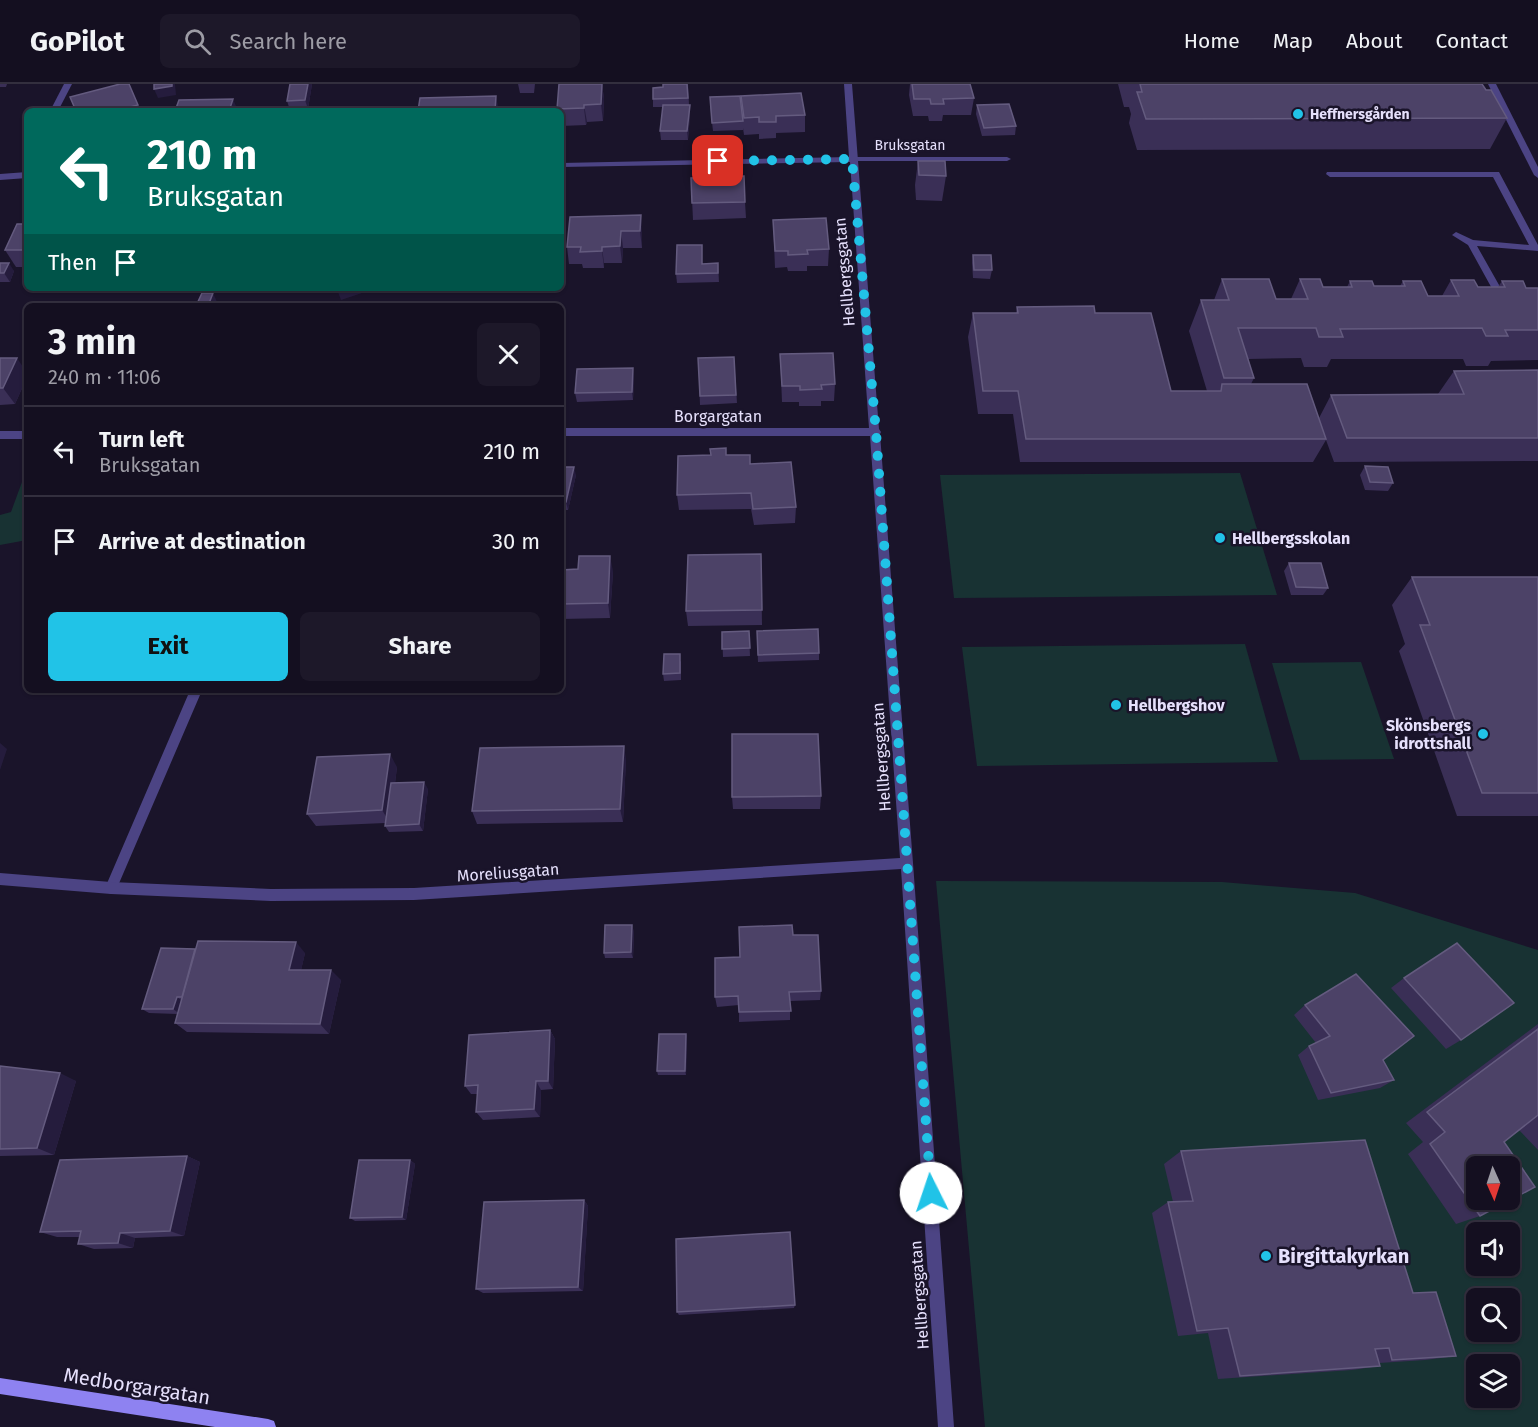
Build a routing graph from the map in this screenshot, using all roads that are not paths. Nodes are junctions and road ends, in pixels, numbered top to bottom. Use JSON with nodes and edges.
{"nodes":[{"id":1,"x":68,"y":84,"type":"edge"},
{"id":2,"x":848,"y":84,"type":"edge"},
{"id":3,"x":1492,"y":84,"type":"edge"},
{"id":4,"x":56,"y":108,"type":"edge"},
{"id":5,"x":1525,"y":150,"type":"junction"},
{"id":6,"x":1538,"y":151,"type":"edge"},
{"id":7,"x":852,"y":159,"type":"junction"},
{"id":8,"x":1007,"y":159,"type":"dead end"},
{"id":9,"x":564,"y":165,"type":"edge"},
{"id":10,"x":1330,"y":174,"type":"dead end"},
{"id":11,"x":24,"y":175,"type":"edge"},
{"id":12,"x":1538,"y":175,"type":"edge"},
{"id":13,"x":0,"y":177,"type":"edge"},
{"id":14,"x":1456,"y":235,"type":"dead end"},
{"id":15,"x":1471,"y":243,"type":"junction"},
{"id":16,"x":1536,"y":248,"type":"edge"},
{"id":17,"x":1517,"y":306,"type":"edge"},
{"id":18,"x":564,"y":432,"type":"edge"},
{"id":19,"x":876,"y":432,"type":"junction"},
{"id":20,"x":0,"y":435,"type":"edge"},
{"id":21,"x":24,"y":435,"type":"edge"},
{"id":22,"x":194,"y":695,"type":"dead end"},
{"id":23,"x":907,"y":863,"type":"junction"},
{"id":24,"x":0,"y":879,"type":"edge"},
{"id":25,"x":111,"y":888,"type":"junction"},
{"id":26,"x":0,"y":1386,"type":"edge"},
{"id":27,"x":268,"y":1427,"type":"edge"},
{"id":28,"x":946,"y":1427,"type":"edge"}],
"edges":[{"from":1,"to":4,"type":"street"},
{"from":2,"to":7,"type":"street","name":"Hellbergsgatan"},
{"from":3,"to":5,"type":"street"},
{"from":5,"to":6,"type":"street"},
{"from":5,"to":12,"type":"street"},
{"from":7,"to":8,"type":"street","name":"Bruksgatan"},
{"from":7,"to":9,"type":"street","name":"Bruksgatan"},
{"from":7,"to":19,"type":"street","name":"Hellbergsgatan"},
{"from":10,"to":16,"type":"street"},
{"from":11,"to":13,"type":"street"},
{"from":14,"to":15,"type":"street"},
{"from":15,"to":16,"type":"street"},
{"from":15,"to":17,"type":"street"},
{"from":18,"to":19,"type":"street","name":"Borgargatan"},
{"from":19,"to":23,"type":"street","name":"Hellbergsgatan"},
{"from":20,"to":21,"type":"street"},
{"from":22,"to":25,"type":"street"},
{"from":23,"to":25,"type":"street","name":"Moreliusgatan"},
{"from":23,"to":28,"type":"street","name":"Hellbergsgatan"},
{"from":24,"to":25,"type":"street","name":"Moreliusgatan"},
{"from":26,"to":27,"type":"street","name":"Medborgargatan"}]}
